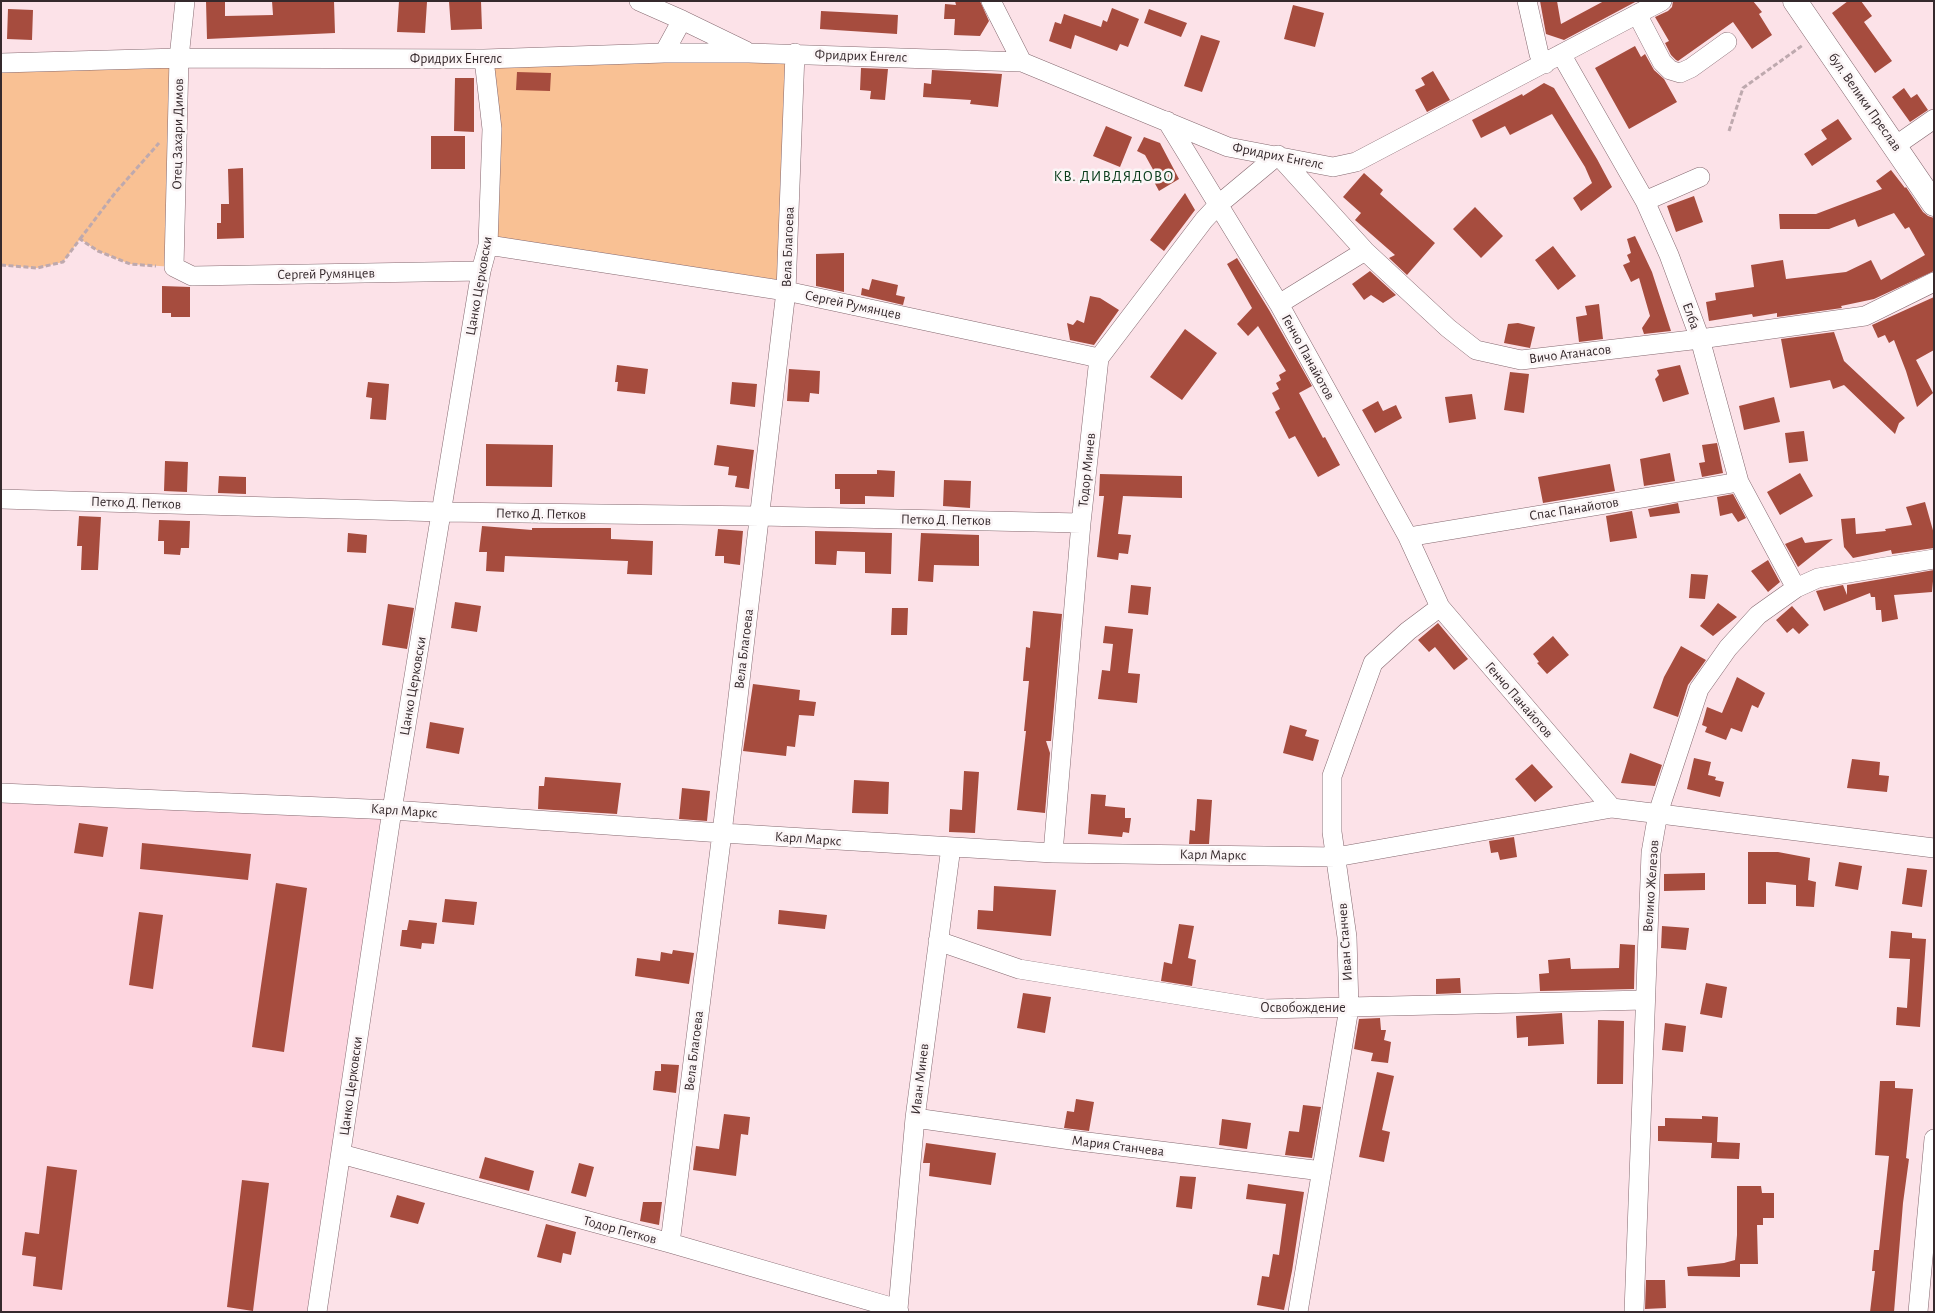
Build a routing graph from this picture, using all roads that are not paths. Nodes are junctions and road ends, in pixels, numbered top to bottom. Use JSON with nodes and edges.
{"nodes":[{"id":1,"x":185,"y":1,"type":"edge"},
{"id":2,"x":639,"y":1,"type":"edge"},
{"id":3,"x":990,"y":1,"type":"edge"},
{"id":4,"x":1527,"y":1,"type":"edge"},
{"id":5,"x":1662,"y":1,"type":"edge"},
{"id":6,"x":1795,"y":1,"type":"edge"},
{"id":7,"x":1637,"y":14,"type":"junction"},
{"id":8,"x":682,"y":20,"type":"junction"},
{"id":9,"x":1727,"y":42,"type":"dead end"},
{"id":10,"x":664,"y":53,"type":"junction"},
{"id":11,"x":749,"y":53,"type":"junction"},
{"id":12,"x":795,"y":53,"type":"junction"},
{"id":13,"x":180,"y":58,"type":"junction"},
{"id":14,"x":484,"y":59,"type":"junction"},
{"id":15,"x":1553,"y":59,"type":"junction"},
{"id":16,"x":1022,"y":62,"type":"junction"},
{"id":17,"x":1,"y":63,"type":"edge"},
{"id":18,"x":1934,"y":119,"type":"edge"},
{"id":19,"x":1166,"y":121,"type":"junction"},
{"id":20,"x":1895,"y":146,"type":"junction"},
{"id":21,"x":1278,"y":155,"type":"junction"},
{"id":22,"x":1700,"y":178,"type":"dead end"},
{"id":23,"x":1645,"y":201,"type":"junction"},
{"id":24,"x":1934,"y":204,"type":"edge"},
{"id":25,"x":1218,"y":205,"type":"junction"},
{"id":26,"x":488,"y":245,"type":"junction"},
{"id":27,"x":1365,"y":251,"type":"junction"},
{"id":28,"x":174,"y":267,"type":"joint"},
{"id":29,"x":480,"y":271,"type":"junction"},
{"id":30,"x":1934,"y":282,"type":"edge"},
{"id":31,"x":786,"y":291,"type":"junction"},
{"id":32,"x":1278,"y":304,"type":"junction"},
{"id":33,"x":1700,"y":339,"type":"junction"},
{"id":34,"x":1098,"y":358,"type":"junction"},
{"id":35,"x":1739,"y":482,"type":"junction"},
{"id":36,"x":1,"y":500,"type":"edge"},
{"id":37,"x":442,"y":512,"type":"junction"},
{"id":38,"x":760,"y":516,"type":"junction"},
{"id":39,"x":1081,"y":524,"type":"junction"},
{"id":40,"x":1408,"y":537,"type":"junction"},
{"id":41,"x":1934,"y":559,"type":"edge"},
{"id":42,"x":1796,"y":588,"type":"junction"},
{"id":43,"x":1440,"y":607,"type":"junction"},
{"id":44,"x":1,"y":792,"type":"edge"},
{"id":45,"x":1612,"y":808,"type":"junction"},
{"id":46,"x":392,"y":810,"type":"junction"},
{"id":47,"x":1658,"y":813,"type":"junction"},
{"id":48,"x":722,"y":833,"type":"junction"},
{"id":49,"x":951,"y":847,"type":"junction"},
{"id":50,"x":1934,"y":848,"type":"edge"},
{"id":51,"x":1054,"y":854,"type":"junction"},
{"id":52,"x":1336,"y":856,"type":"junction"},
{"id":53,"x":938,"y":941,"type":"junction"},
{"id":54,"x":1645,"y":1000,"type":"junction"},
{"id":55,"x":1349,"y":1008,"type":"junction"},
{"id":56,"x":916,"y":1118,"type":"junction"},
{"id":57,"x":1934,"y":1138,"type":"edge"},
{"id":58,"x":341,"y":1154,"type":"junction"},
{"id":59,"x":1322,"y":1171,"type":"junction"},
{"id":60,"x":670,"y":1243,"type":"junction"},
{"id":61,"x":898,"y":1310,"type":"edge"},
{"id":62,"x":317,"y":1312,"type":"edge"},
{"id":63,"x":1298,"y":1312,"type":"edge"},
{"id":64,"x":1634,"y":1312,"type":"edge"},
{"id":65,"x":1918,"y":1312,"type":"edge"}],
"edges":[{"from":1,"to":13,"type":"street","name":"Отец Захари Димов"},
{"from":2,"to":8,"type":"street"},
{"from":3,"to":16,"type":"street"},
{"from":4,"to":15,"type":"street","name":"Елба"},
{"from":5,"to":7,"type":"street","name":"Фридрих Енгелс"},
{"from":6,"to":20,"type":"main road","name":"бул. Велики Преслав"},
{"from":7,"to":9,"type":"street"},
{"from":7,"to":15,"type":"street","name":"Фридрих Енгелс"},
{"from":8,"to":10,"type":"street"},
{"from":8,"to":11,"type":"street"},
{"from":10,"to":11,"type":"street","name":"Фридрих Енгелс"},
{"from":10,"to":14,"type":"street","name":"Фридрих Енгелс"},
{"from":11,"to":12,"type":"street","name":"Фридрих Енгелс"},
{"from":12,"to":16,"type":"street","name":"Фридрих Енгелс"},
{"from":12,"to":31,"type":"street","name":"Вела Благоева"},
{"from":13,"to":14,"type":"street","name":"Фридрих Енгелс"},
{"from":13,"to":17,"type":"street","name":"Фридрих Енгелс"},
{"from":13,"to":28,"type":"street","name":"Отец Захари Димов"},
{"from":14,"to":26,"type":"street","name":"Цанко Церковски"},
{"from":15,"to":21,"type":"street","name":"Фридрих Енгелс"},
{"from":15,"to":23,"type":"street","name":"Елба"},
{"from":16,"to":19,"type":"street","name":"Фридрих Енгелс"},
{"from":18,"to":20,"type":"street"},
{"from":19,"to":21,"type":"street","name":"Фридрих Енгелс"},
{"from":19,"to":25,"type":"street","name":"Генчо Панайотов"},
{"from":20,"to":24,"type":"main road","name":"бул. Велики Преслав"},
{"from":21,"to":25,"type":"street"},
{"from":21,"to":27,"type":"street","name":"Вичо Атанасов"},
{"from":22,"to":23,"type":"street"},
{"from":23,"to":33,"type":"street","name":"Елба"},
{"from":25,"to":32,"type":"street","name":"Генчо Панайотов"},
{"from":25,"to":34,"type":"street"},
{"from":26,"to":29,"type":"street","name":"Цанко Церковски"},
{"from":26,"to":31,"type":"street","name":"Сергей Румянцев"},
{"from":27,"to":32,"type":"street","name":"Генчо Панайотов"},
{"from":27,"to":33,"type":"street","name":"Вичо Атанасов"},
{"from":28,"to":29,"type":"street","name":"Сергей Румянцев"},
{"from":29,"to":37,"type":"street","name":"Цанко Церковски"},
{"from":30,"to":33,"type":"street","name":"Вичо Атанасов"},
{"from":31,"to":34,"type":"street","name":"Сергей Румянцев"},
{"from":31,"to":38,"type":"street","name":"Вела Благоева"},
{"from":32,"to":40,"type":"street","name":"Генчо Панайотов"},
{"from":33,"to":35,"type":"street","name":"Елба"},
{"from":34,"to":39,"type":"street","name":"Тодор Минев"},
{"from":35,"to":40,"type":"street","name":"Спас Панайотов"},
{"from":35,"to":42,"type":"street","name":"Елба"},
{"from":36,"to":37,"type":"street","name":"Петко Д. Петков"},
{"from":37,"to":38,"type":"street","name":"Петко Д. Петков"},
{"from":37,"to":46,"type":"street","name":"Цанко Церковски"},
{"from":38,"to":39,"type":"street","name":"Петко Д. Петков"},
{"from":38,"to":48,"type":"street","name":"Вела Благоева"},
{"from":39,"to":51,"type":"street","name":"Тодор Минев"},
{"from":40,"to":43,"type":"street","name":"Генчо Панайотов"},
{"from":41,"to":42,"type":"street","name":"Велико Железов"},
{"from":42,"to":47,"type":"street","name":"Велико Железов"},
{"from":43,"to":45,"type":"street","name":"Генчо Панайотов"},
{"from":43,"to":52,"type":"street","name":"Иван Станчев"},
{"from":44,"to":46,"type":"street","name":"Карл Маркс"},
{"from":45,"to":47,"type":"street"},
{"from":45,"to":52,"type":"street","name":"Карл Маркс"},
{"from":46,"to":48,"type":"street","name":"Карл Маркс"},
{"from":46,"to":58,"type":"street","name":"Цанко Церковски"},
{"from":47,"to":50,"type":"street"},
{"from":47,"to":54,"type":"street","name":"Велико Железов"},
{"from":48,"to":49,"type":"street","name":"Карл Маркс"},
{"from":48,"to":60,"type":"street","name":"Вела Благоева"},
{"from":49,"to":51,"type":"street","name":"Карл Маркс"},
{"from":49,"to":53,"type":"street","name":"Иван Минев"},
{"from":51,"to":52,"type":"street","name":"Карл Маркс"},
{"from":52,"to":55,"type":"street","name":"Иван Станчев"},
{"from":53,"to":55,"type":"street","name":"Освобождение"},
{"from":53,"to":56,"type":"street","name":"Иван Минев"},
{"from":54,"to":55,"type":"street","name":"Освобождение"},
{"from":54,"to":64,"type":"street","name":"Велико Железов"},
{"from":55,"to":59,"type":"street","name":"Иван Станчев"},
{"from":56,"to":59,"type":"street","name":"Мария Станчева"},
{"from":56,"to":61,"type":"street","name":"Иван Минев"},
{"from":57,"to":65,"type":"street"},
{"from":58,"to":60,"type":"street","name":"Тодор Петков"},
{"from":58,"to":62,"type":"street","name":"Цанко Церковски"},
{"from":59,"to":63,"type":"street","name":"Иван Станчев"},
{"from":60,"to":61,"type":"street","name":"Тодор Петков"}]}
